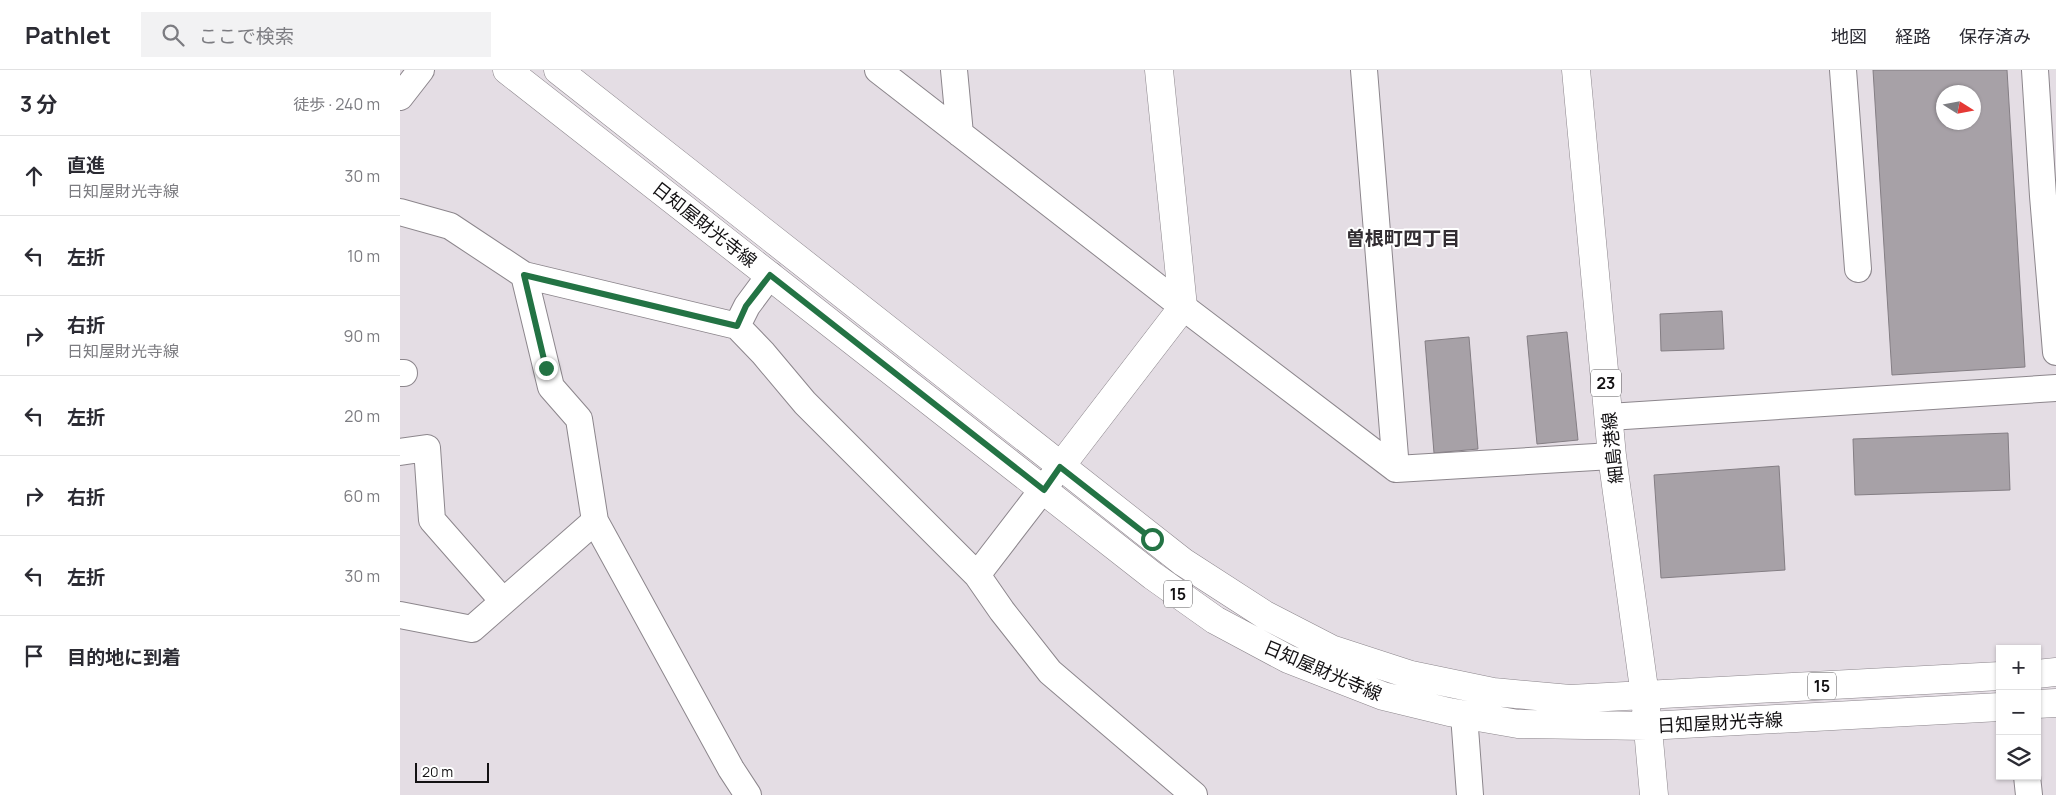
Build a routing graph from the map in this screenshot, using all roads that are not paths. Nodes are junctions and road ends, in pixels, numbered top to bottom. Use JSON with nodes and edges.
{"nodes":[{"id":1,"x":421,"y":70,"type":"edge"},
{"id":2,"x":507,"y":70,"type":"edge"},
{"id":3,"x":558,"y":70,"type":"edge"},
{"id":4,"x":878,"y":70,"type":"edge"},
{"id":5,"x":954,"y":70,"type":"edge"},
{"id":6,"x":1159,"y":70,"type":"edge"},
{"id":7,"x":1364,"y":70,"type":"edge"},
{"id":8,"x":1576,"y":70,"type":"edge"},
{"id":9,"x":1843,"y":70,"type":"edge"},
{"id":10,"x":2035,"y":70,"type":"edge"},
{"id":11,"x":400,"y":97,"type":"edge"},
{"id":12,"x":960,"y":134,"type":"junction"},
{"id":13,"x":2049,"y":195,"type":"edge"},
{"id":14,"x":400,"y":212,"type":"edge"},
{"id":15,"x":1858,"y":269,"type":"dead end"},
{"id":16,"x":524,"y":275,"type":"junction"},
{"id":17,"x":770,"y":275,"type":"junction"},
{"id":18,"x":1183,"y":307,"type":"junction"},
{"id":19,"x":737,"y":326,"type":"junction"},
{"id":20,"x":2056,"y":352,"type":"edge"},
{"id":21,"x":2056,"y":388,"type":"edge"},
{"id":22,"x":1609,"y":417,"type":"junction"},
{"id":23,"x":400,"y":452,"type":"edge"},
{"id":24,"x":1612,"y":456,"type":"junction"},
{"id":25,"x":1060,"y":467,"type":"junction"},
{"id":26,"x":1396,"y":469,"type":"junction"},
{"id":27,"x":1044,"y":490,"type":"junction"},
{"id":28,"x":595,"y":521,"type":"junction"},
{"id":29,"x":977,"y":575,"type":"junction"},
{"id":30,"x":503,"y":601,"type":"junction"},
{"id":31,"x":400,"y":615,"type":"edge"},
{"id":32,"x":2056,"y":672,"type":"edge"},
{"id":33,"x":2041,"y":674,"type":"edge"},
{"id":34,"x":1996,"y":676,"type":"edge"},
{"id":35,"x":1645,"y":696,"type":"junction"},
{"id":36,"x":2056,"y":703,"type":"edge"},
{"id":37,"x":2041,"y":704,"type":"edge"},
{"id":38,"x":1996,"y":707,"type":"edge"},
{"id":39,"x":1464,"y":715,"type":"junction"},
{"id":40,"x":1647,"y":726,"type":"junction"},
{"id":41,"x":2027,"y":780,"type":"edge"},
{"id":42,"x":748,"y":795,"type":"edge"},
{"id":43,"x":1194,"y":795,"type":"edge"},
{"id":44,"x":1470,"y":795,"type":"edge"},
{"id":45,"x":1654,"y":795,"type":"edge"},
{"id":46,"x":2029,"y":795,"type":"edge"}],
"edges":[{"from":1,"to":11,"type":"street"},
{"from":2,"to":17,"type":"main road","name":"日知屋財光寺線","number":"15"},
{"from":3,"to":25,"type":"main road","name":"日知屋財光寺線","number":"15"},
{"from":4,"to":12,"type":"street"},
{"from":5,"to":12,"type":"street"},
{"from":6,"to":18,"type":"main road"},
{"from":7,"to":26,"type":"street"},
{"from":8,"to":22,"type":"main road","name":"細島港線","number":"23"},
{"from":9,"to":15,"type":"street"},
{"from":10,"to":13,"type":"street"},
{"from":12,"to":18,"type":"street"},
{"from":13,"to":20,"type":"street"},
{"from":14,"to":16,"type":"street"},
{"from":16,"to":19,"type":"street"},
{"from":16,"to":28,"type":"street"},
{"from":17,"to":19,"type":"street"},
{"from":17,"to":27,"type":"main road","name":"日知屋財光寺線","number":"15"},
{"from":18,"to":25,"type":"main road"},
{"from":18,"to":26,"type":"street"},
{"from":19,"to":29,"type":"street"},
{"from":21,"to":22,"type":"street"},
{"from":22,"to":24,"type":"main road","name":"細島港線","number":"23"},
{"from":23,"to":30,"type":"street"},
{"from":24,"to":26,"type":"street"},
{"from":24,"to":35,"type":"main road","name":"細島港線","number":"23"},
{"from":25,"to":27,"type":"street"},
{"from":25,"to":35,"type":"main road","name":"日知屋財光寺線","number":"15"},
{"from":27,"to":29,"type":"street"},
{"from":27,"to":39,"type":"main road","name":"日知屋財光寺線","number":"15"},
{"from":28,"to":30,"type":"street"},
{"from":28,"to":42,"type":"street"},
{"from":29,"to":43,"type":"street"},
{"from":30,"to":31,"type":"street"},
{"from":32,"to":33,"type":"main road"},
{"from":34,"to":35,"type":"main road","name":"日知屋財光寺線","number":"15"},
{"from":35,"to":40,"type":"main road","name":"細島港線","number":"23"},
{"from":36,"to":37,"type":"main road"},
{"from":38,"to":40,"type":"main road","name":"日知屋財光寺線","number":"15"},
{"from":39,"to":40,"type":"main road","name":"日知屋財光寺線","number":"15"},
{"from":39,"to":44,"type":"street"},
{"from":40,"to":45,"type":"main road","name":"細島港線","number":"23"},
{"from":41,"to":46,"type":"street"}]}
